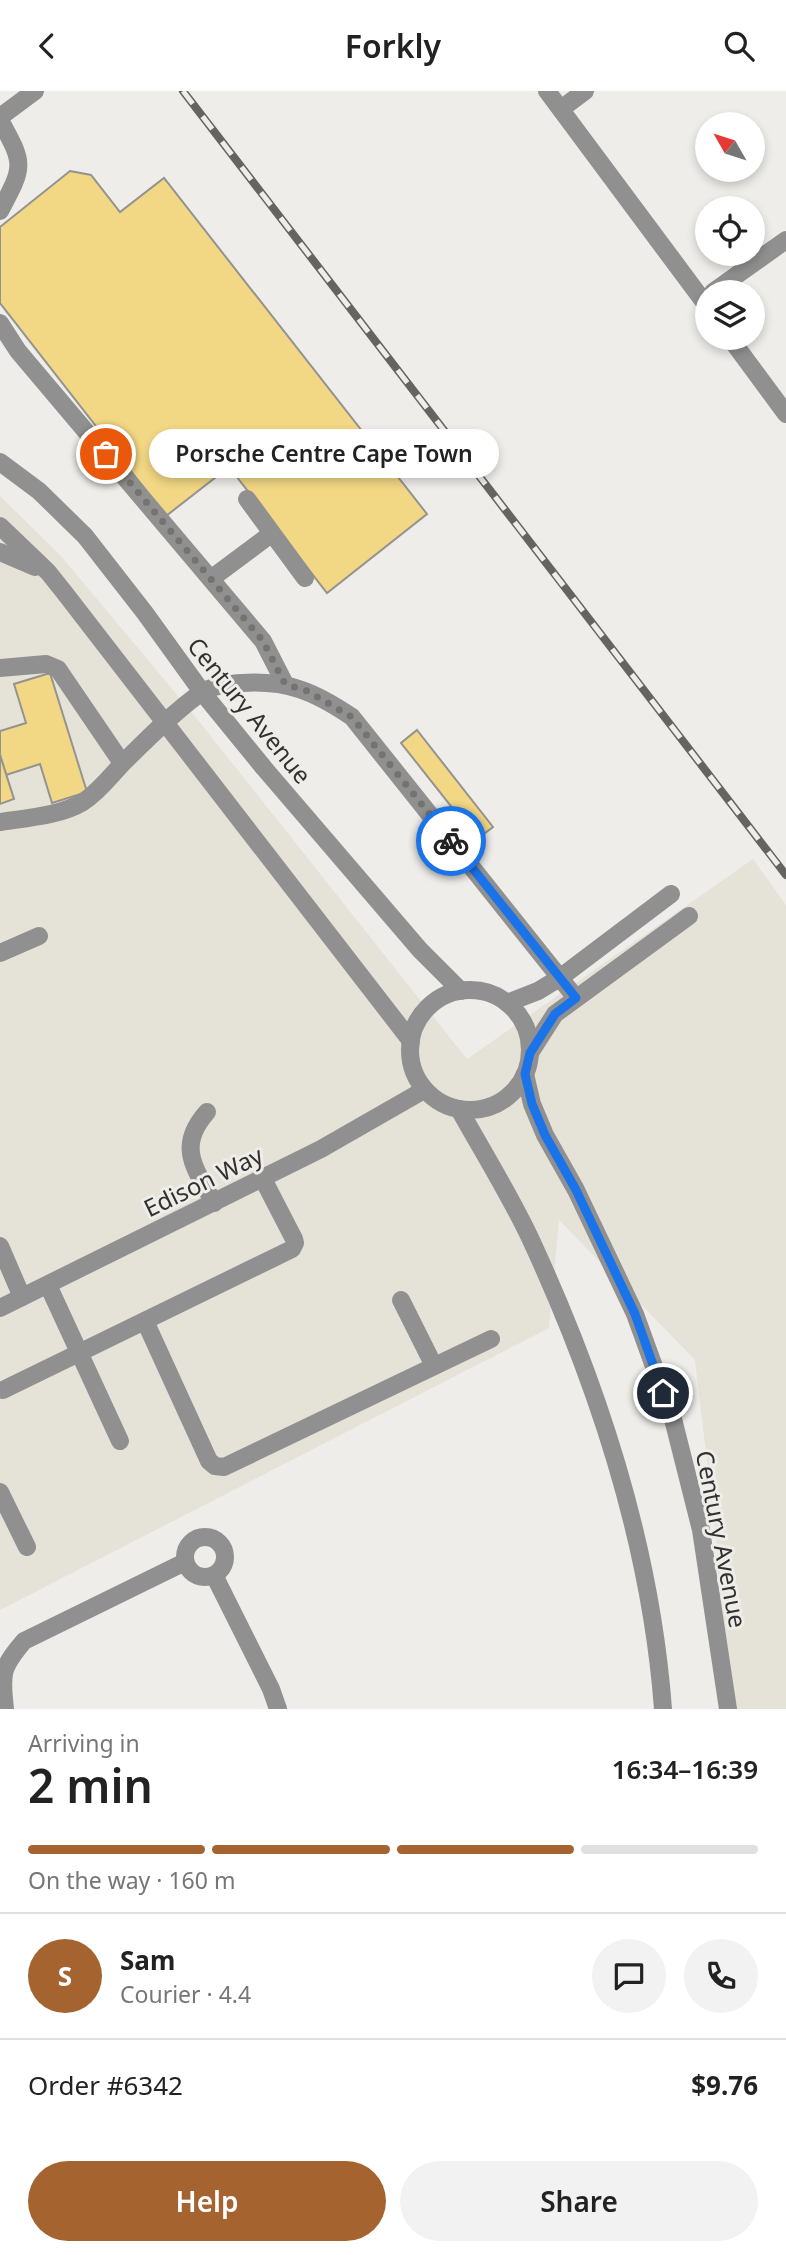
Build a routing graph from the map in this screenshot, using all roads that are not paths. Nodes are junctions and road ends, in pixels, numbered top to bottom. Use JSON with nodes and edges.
{"nodes":[{"id":1,"x":35,"y":91,"type":"edge"},
{"id":2,"x":547,"y":91,"type":"edge"},
{"id":3,"x":585,"y":91,"type":"edge"},
{"id":4,"x":561,"y":109,"type":"junction"},
{"id":5,"x":0,"y":118,"type":"edge"},
{"id":6,"x":0,"y":211,"type":"edge"},
{"id":7,"x":786,"y":240,"type":"edge"},
{"id":8,"x":732,"y":280,"type":"edge"},
{"id":9,"x":695,"y":283,"type":"edge"},
{"id":10,"x":0,"y":323,"type":"edge"},
{"id":11,"x":739,"y":350,"type":"edge"},
{"id":12,"x":786,"y":414,"type":"edge"},
{"id":13,"x":0,"y":462,"type":"edge"},
{"id":14,"x":247,"y":499,"type":"dead end"},
{"id":15,"x":0,"y":526,"type":"edge"},
{"id":16,"x":271,"y":534,"type":"junction"},
{"id":17,"x":0,"y":552,"type":"edge"},
{"id":18,"x":48,"y":572,"type":"junction"},
{"id":19,"x":212,"y":578,"type":"junction"},
{"id":20,"x":305,"y":578,"type":"dead end"},
{"id":21,"x":0,"y":668,"type":"edge"},
{"id":22,"x":285,"y":684,"type":"junction"},
{"id":23,"x":202,"y":692,"type":"junction"},
{"id":24,"x":164,"y":724,"type":"junction"},
{"id":25,"x":122,"y":763,"type":"junction"},
{"id":26,"x":0,"y":822,"type":"edge"},
{"id":27,"x":671,"y":894,"type":"dead end"},
{"id":28,"x":688,"y":916,"type":"dead end"},
{"id":29,"x":39,"y":936,"type":"dead end"},
{"id":30,"x":0,"y":953,"type":"edge"},
{"id":31,"x":561,"y":977,"type":"junction"},
{"id":32,"x":461,"y":991,"type":"junction"},
{"id":33,"x":576,"y":998,"type":"junction"},
{"id":34,"x":507,"y":1003,"type":"junction"},
{"id":35,"x":411,"y":1041,"type":"junction"},
{"id":36,"x":530,"y":1053,"type":"junction"},
{"id":37,"x":525,"y":1074,"type":"junction"},
{"id":38,"x":424,"y":1090,"type":"junction"},
{"id":39,"x":459,"y":1109,"type":"junction"},
{"id":40,"x":207,"y":1112,"type":"dead end"},
{"id":41,"x":263,"y":1179,"type":"junction"},
{"id":42,"x":214,"y":1203,"type":"junction"},
{"id":43,"x":0,"y":1246,"type":"edge"},
{"id":44,"x":48,"y":1285,"type":"junction"},
{"id":45,"x":22,"y":1297,"type":"junction"},
{"id":46,"x":401,"y":1300,"type":"dead end"},
{"id":47,"x":0,"y":1308,"type":"edge"},
{"id":48,"x":145,"y":1321,"type":"junction"},
{"id":49,"x":491,"y":1339,"type":"dead end"},
{"id":50,"x":80,"y":1354,"type":"junction"},
{"id":51,"x":434,"y":1366,"type":"junction"},
{"id":52,"x":4,"y":1390,"type":"dead end"},
{"id":53,"x":120,"y":1441,"type":"dead end"},
{"id":54,"x":0,"y":1492,"type":"edge"},
{"id":55,"x":26,"y":1547,"type":"dead end"},
{"id":56,"x":185,"y":1562,"type":"junction"},
{"id":57,"x":214,"y":1575,"type":"junction"},
{"id":58,"x":5,"y":1709,"type":"edge"},
{"id":59,"x":278,"y":1709,"type":"edge"},
{"id":60,"x":663,"y":1709,"type":"edge"},
{"id":61,"x":728,"y":1709,"type":"edge"}],
"edges":[{"from":1,"to":5,"type":"street"},
{"from":2,"to":4,"type":"street"},
{"from":3,"to":4,"type":"street"},
{"from":4,"to":9,"type":"street"},
{"from":5,"to":6,"type":"street"},
{"from":7,"to":8,"type":"street"},
{"from":10,"to":19,"type":"street"},
{"from":11,"to":12,"type":"street"},
{"from":13,"to":23,"type":"street","name":"Century Avenue"},
{"from":14,"to":16,"type":"street"},
{"from":15,"to":18,"type":"street"},
{"from":16,"to":19,"type":"street"},
{"from":16,"to":20,"type":"street"},
{"from":17,"to":18,"type":"street"},
{"from":18,"to":24,"type":"street"},
{"from":19,"to":22,"type":"street"},
{"from":21,"to":25,"type":"street"},
{"from":22,"to":23,"type":"street"},
{"from":22,"to":31,"type":"street"},
{"from":23,"to":24,"type":"street"},
{"from":23,"to":32,"type":"street","name":"Century Avenue"},
{"from":24,"to":25,"type":"street"},
{"from":24,"to":35,"type":"street"},
{"from":25,"to":26,"type":"street"},
{"from":27,"to":31,"type":"street"},
{"from":28,"to":33,"type":"street"},
{"from":29,"to":30,"type":"street"},
{"from":31,"to":33,"type":"street"},
{"from":31,"to":34,"type":"street"},
{"from":32,"to":34,"type":"street"},
{"from":32,"to":35,"type":"street"},
{"from":33,"to":36,"type":"street"},
{"from":34,"to":36,"type":"street"},
{"from":35,"to":38,"type":"street"},
{"from":36,"to":37,"type":"street"},
{"from":37,"to":39,"type":"street"},
{"from":37,"to":61,"type":"street","name":"Century Avenue"},
{"from":38,"to":39,"type":"street"},
{"from":38,"to":41,"type":"street","name":"Edison Way"},
{"from":39,"to":60,"type":"street"},
{"from":40,"to":42,"type":"street"},
{"from":41,"to":42,"type":"street","name":"Edison Way"},
{"from":41,"to":48,"type":"street"},
{"from":42,"to":44,"type":"street","name":"Edison Way"},
{"from":43,"to":45,"type":"street"},
{"from":44,"to":45,"type":"street","name":"Edison Way"},
{"from":44,"to":50,"type":"street"},
{"from":45,"to":47,"type":"street","name":"Edison Way"},
{"from":46,"to":51,"type":"street"},
{"from":48,"to":50,"type":"street"},
{"from":48,"to":51,"type":"street"},
{"from":49,"to":51,"type":"street"},
{"from":50,"to":52,"type":"street"},
{"from":50,"to":53,"type":"street"},
{"from":54,"to":55,"type":"street"},
{"from":56,"to":57,"type":"street"},
{"from":56,"to":57,"type":"street"},
{"from":56,"to":58,"type":"street"},
{"from":57,"to":59,"type":"street"}]}
